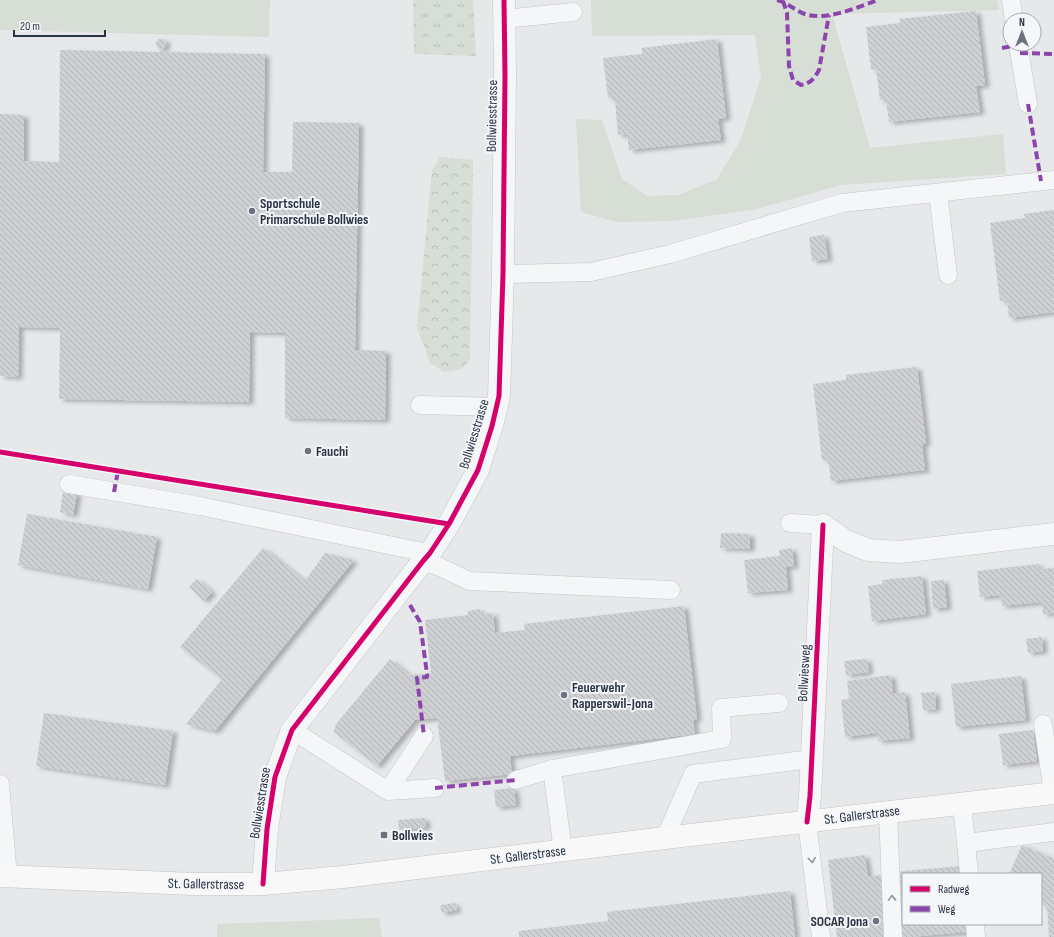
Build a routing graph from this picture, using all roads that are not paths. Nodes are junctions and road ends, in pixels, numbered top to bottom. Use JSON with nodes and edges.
{"nodes":[{"id":1,"x":1011,"y":0,"type":"edge"},
{"id":2,"x":504,"y":9,"type":"edge"},
{"id":3,"x":573,"y":12,"type":"dead end"},
{"id":4,"x":1013,"y":12,"type":"edge"},
{"id":5,"x":1019,"y":52,"type":"edge"},
{"id":6,"x":1028,"y":104,"type":"dead end"},
{"id":7,"x":1054,"y":180,"type":"edge"},
{"id":8,"x":938,"y":193,"type":"junction"},
{"id":9,"x":503,"y":274,"type":"junction"},
{"id":10,"x":948,"y":275,"type":"dead end"},
{"id":11,"x":420,"y":405,"type":"dead end"},
{"id":12,"x":497,"y":406,"type":"junction"},
{"id":13,"x":69,"y":484,"type":"dead end"},
{"id":14,"x":790,"y":523,"type":"dead end"},
{"id":15,"x":823,"y":525,"type":"junction"},
{"id":16,"x":1054,"y":534,"type":"edge"},
{"id":17,"x":427,"y":557,"type":"junction"},
{"id":18,"x":671,"y":590,"type":"dead end"},
{"id":19,"x":779,"y":703,"type":"dead end"},
{"id":20,"x":1043,"y":724,"type":"dead end"},
{"id":21,"x":292,"y":730,"type":"junction"},
{"id":22,"x":424,"y":736,"type":"dead end"},
{"id":23,"x":811,"y":759,"type":"junction"},
{"id":24,"x":552,"y":769,"type":"junction"},
{"id":25,"x":516,"y":780,"type":"dead end"},
{"id":26,"x":0,"y":784,"type":"edge"},
{"id":27,"x":435,"y":788,"type":"dead end"},
{"id":28,"x":388,"y":791,"type":"junction"},
{"id":29,"x":1054,"y":793,"type":"edge"},
{"id":30,"x":962,"y":804,"type":"junction"},
{"id":31,"x":888,"y":812,"type":"junction"},
{"id":32,"x":807,"y":822,"type":"junction"},
{"id":33,"x":1054,"y":832,"type":"edge"},
{"id":34,"x":666,"y":838,"type":"junction"},
{"id":35,"x":966,"y":843,"type":"junction"},
{"id":36,"x":563,"y":851,"type":"junction"},
{"id":37,"x":970,"y":873,"type":"edge"},
{"id":38,"x":4,"y":876,"type":"edge"},
{"id":39,"x":263,"y":884,"type":"junction"},
{"id":40,"x":975,"y":925,"type":"edge"},
{"id":41,"x":821,"y":937,"type":"edge"},
{"id":42,"x":893,"y":937,"type":"edge"},
{"id":43,"x":976,"y":937,"type":"edge"}],
"edges":[{"from":1,"to":4,"type":"lane"},
{"from":2,"to":3,"type":"lane"},
{"from":2,"to":9,"type":"street","name":"Bollwiesstrasse"},
{"from":5,"to":6,"type":"lane"},
{"from":7,"to":8,"type":"lane"},
{"from":8,"to":9,"type":"lane"},
{"from":8,"to":10,"type":"lane"},
{"from":9,"to":12,"type":"street","name":"Bollwiesstrasse"},
{"from":11,"to":12,"type":"lane"},
{"from":12,"to":17,"type":"street","name":"Bollwiesstrasse"},
{"from":13,"to":17,"type":"lane"},
{"from":14,"to":15,"type":"lane"},
{"from":15,"to":16,"type":"street"},
{"from":15,"to":23,"type":"street","name":"Bollwiesweg"},
{"from":17,"to":18,"type":"lane"},
{"from":17,"to":21,"type":"street","name":"Bollwiesstrasse"},
{"from":19,"to":24,"type":"lane"},
{"from":20,"to":29,"type":"lane"},
{"from":21,"to":28,"type":"lane"},
{"from":21,"to":39,"type":"street","name":"Bollwiesstrasse"},
{"from":22,"to":28,"type":"lane"},
{"from":23,"to":32,"type":"street","name":"Bollwiesweg"},
{"from":23,"to":34,"type":"lane"},
{"from":24,"to":25,"type":"lane"},
{"from":24,"to":36,"type":"lane"},
{"from":26,"to":38,"type":"lane"},
{"from":27,"to":28,"type":"lane"},
{"from":29,"to":30,"type":"main road","name":"St. Gallerstrasse"},
{"from":30,"to":31,"type":"main road","name":"St. Gallerstrasse"},
{"from":30,"to":35,"type":"lane"},
{"from":31,"to":32,"type":"main road","name":"St. Gallerstrasse"},
{"from":42,"to":31,"type":"lane","one_way":true},
{"from":32,"to":34,"type":"main road","name":"St. Gallerstrasse"},
{"from":32,"to":41,"type":"lane","one_way":true},
{"from":33,"to":35,"type":"lane"},
{"from":34,"to":36,"type":"main road","name":"St. Gallerstrasse"},
{"from":35,"to":37,"type":"lane"},
{"from":36,"to":39,"type":"main road","name":"St. Gallerstrasse"},
{"from":38,"to":39,"type":"main road","name":"St. Gallerstrasse"},
{"from":40,"to":43,"type":"lane"}]}
